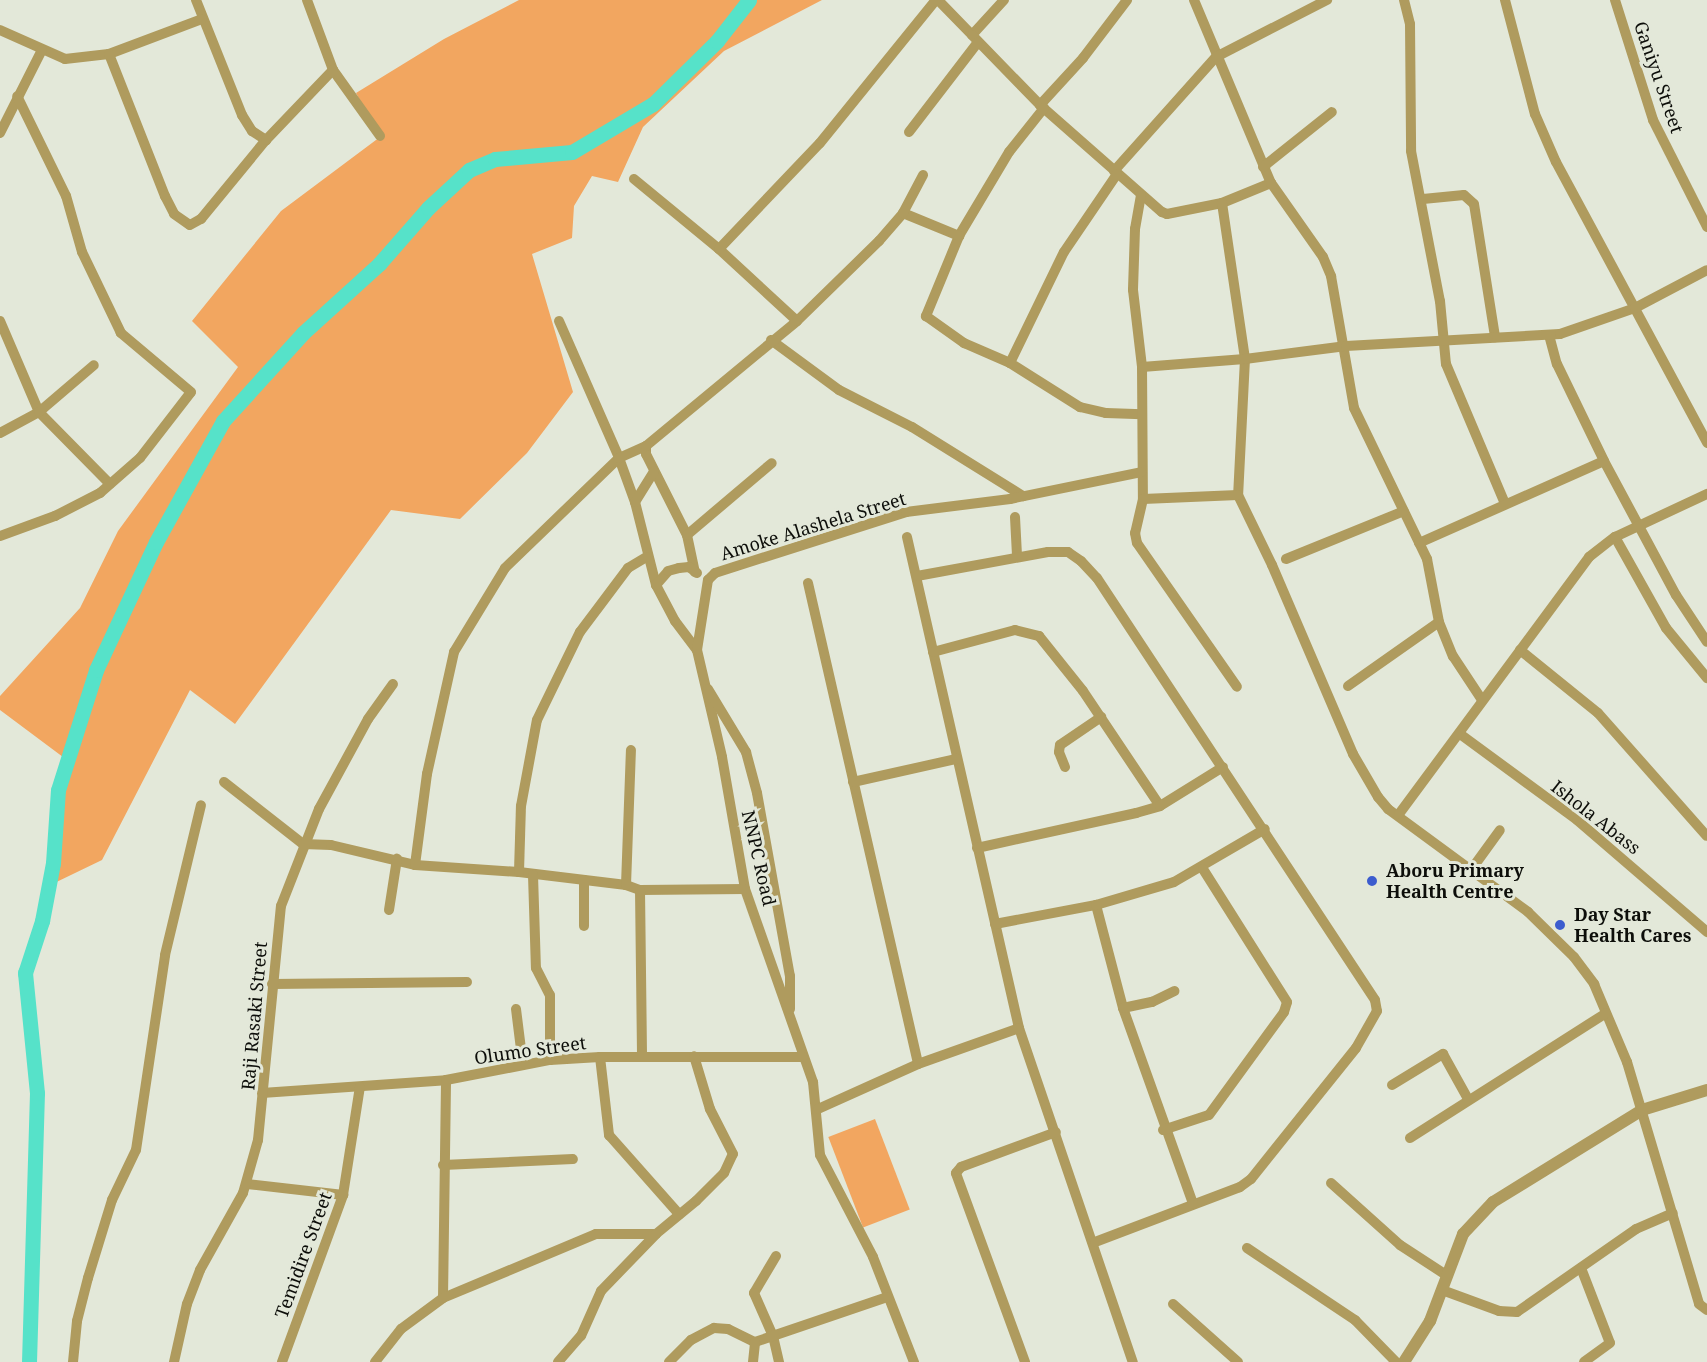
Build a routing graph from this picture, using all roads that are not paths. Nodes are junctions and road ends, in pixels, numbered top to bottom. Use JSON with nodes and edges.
{"nodes":[{"id":1,"x":196,"y":0,"type":"edge"},
{"id":2,"x":307,"y":0,"type":"edge"},
{"id":3,"x":937,"y":0,"type":"edge"},
{"id":4,"x":1004,"y":0,"type":"edge"},
{"id":5,"x":1127,"y":0,"type":"edge"},
{"id":6,"x":1194,"y":0,"type":"edge"},
{"id":7,"x":1327,"y":0,"type":"edge"},
{"id":8,"x":1404,"y":0,"type":"edge"},
{"id":9,"x":1505,"y":0,"type":"edge"},
{"id":10,"x":1615,"y":0,"type":"edge"},
{"id":11,"x":202,"y":20,"type":"junction"},
{"id":12,"x":0,"y":30,"type":"edge"},
{"id":13,"x":975,"y":39,"type":"junction"},
{"id":14,"x":42,"y":50,"type":"junction"},
{"id":15,"x":109,"y":54,"type":"junction"},
{"id":16,"x":1216,"y":57,"type":"junction"},
{"id":17,"x":333,"y":70,"type":"junction"},
{"id":18,"x":17,"y":96,"type":"junction"},
{"id":19,"x":1042,"y":107,"type":"junction"},
{"id":20,"x":1332,"y":112,"type":"dead end"},
{"id":21,"x":909,"y":132,"type":"dead end"},
{"id":22,"x":0,"y":133,"type":"edge"},
{"id":23,"x":380,"y":136,"type":"dead end"},
{"id":24,"x":266,"y":140,"type":"junction"},
{"id":25,"x":1263,"y":167,"type":"junction"},
{"id":26,"x":1116,"y":172,"type":"junction"},
{"id":27,"x":923,"y":175,"type":"dead end"},
{"id":28,"x":634,"y":179,"type":"dead end"},
{"id":29,"x":1271,"y":183,"type":"junction"},
{"id":30,"x":1141,"y":195,"type":"junction"},
{"id":31,"x":1423,"y":199,"type":"junction"},
{"id":32,"x":1222,"y":203,"type":"junction"},
{"id":33,"x":903,"y":213,"type":"junction"},
{"id":34,"x":1707,"y":227,"type":"edge"},
{"id":35,"x":960,"y":236,"type":"junction"},
{"id":36,"x":719,"y":249,"type":"junction"},
{"id":37,"x":1707,"y":270,"type":"edge"},
{"id":38,"x":1635,"y":308,"type":"junction"},
{"id":39,"x":0,"y":321,"type":"edge"},
{"id":40,"x":560,"y":321,"type":"dead end"},
{"id":41,"x":797,"y":321,"type":"junction"},
{"id":42,"x":1550,"y":335,"type":"junction"},
{"id":43,"x":1495,"y":337,"type":"junction"},
{"id":44,"x":771,"y":340,"type":"junction"},
{"id":45,"x":1445,"y":340,"type":"junction"},
{"id":46,"x":1346,"y":346,"type":"junction"},
{"id":47,"x":1245,"y":359,"type":"junction"},
{"id":48,"x":1010,"y":363,"type":"junction"},
{"id":49,"x":94,"y":365,"type":"dead end"},
{"id":50,"x":1142,"y":367,"type":"junction"},
{"id":51,"x":39,"y":412,"type":"junction"},
{"id":52,"x":1142,"y":414,"type":"junction"},
{"id":53,"x":0,"y":433,"type":"edge"},
{"id":54,"x":1707,"y":443,"type":"edge"},
{"id":55,"x":646,"y":446,"type":"junction"},
{"id":56,"x":619,"y":458,"type":"junction"},
{"id":57,"x":1604,"y":461,"type":"junction"},
{"id":58,"x":772,"y":463,"type":"dead end"},
{"id":59,"x":654,"y":471,"type":"junction"},
{"id":60,"x":1141,"y":472,"type":"junction"},
{"id":61,"x":110,"y":484,"type":"junction"},
{"id":62,"x":1707,"y":494,"type":"edge"},
{"id":63,"x":1238,"y":495,"type":"junction"},
{"id":64,"x":1023,"y":496,"type":"junction"},
{"id":65,"x":1143,"y":499,"type":"junction"},
{"id":66,"x":635,"y":502,"type":"junction"},
{"id":67,"x":1505,"y":504,"type":"junction"},
{"id":68,"x":1404,"y":511,"type":"junction"},
{"id":69,"x":1015,"y":518,"type":"dead end"},
{"id":70,"x":1639,"y":525,"type":"junction"},
{"id":71,"x":687,"y":535,"type":"junction"},
{"id":72,"x":0,"y":536,"type":"edge"},
{"id":73,"x":907,"y":537,"type":"dead end"},
{"id":74,"x":1615,"y":537,"type":"junction"},
{"id":75,"x":1419,"y":543,"type":"junction"},
{"id":76,"x":1017,"y":556,"type":"junction"},
{"id":77,"x":646,"y":557,"type":"junction"},
{"id":78,"x":1286,"y":559,"type":"dead end"},
{"id":79,"x":695,"y":572,"type":"junction"},
{"id":80,"x":917,"y":576,"type":"junction"},
{"id":81,"x":708,"y":580,"type":"junction"},
{"id":82,"x":808,"y":583,"type":"dead end"},
{"id":83,"x":656,"y":585,"type":"junction"},
{"id":84,"x":1439,"y":622,"type":"junction"},
{"id":85,"x":1707,"y":642,"type":"edge"},
{"id":86,"x":697,"y":650,"type":"junction"},
{"id":87,"x":1520,"y":650,"type":"junction"},
{"id":88,"x":933,"y":652,"type":"junction"},
{"id":89,"x":1707,"y":678,"type":"edge"},
{"id":90,"x":393,"y":684,"type":"dead end"},
{"id":91,"x":706,"y":686,"type":"junction"},
{"id":92,"x":1348,"y":686,"type":"dead end"},
{"id":93,"x":1237,"y":687,"type":"dead end"},
{"id":94,"x":1482,"y":700,"type":"junction"},
{"id":95,"x":1101,"y":717,"type":"junction"},
{"id":96,"x":1460,"y":735,"type":"junction"},
{"id":97,"x":738,"y":742,"type":"junction"},
{"id":98,"x":631,"y":750,"type":"dead end"},
{"id":99,"x":722,"y":757,"type":"junction"},
{"id":100,"x":956,"y":759,"type":"junction"},
{"id":101,"x":1065,"y":767,"type":"dead end"},
{"id":102,"x":1223,"y":767,"type":"junction"},
{"id":103,"x":224,"y":782,"type":"dead end"},
{"id":104,"x":853,"y":782,"type":"junction"},
{"id":105,"x":201,"y":804,"type":"dead end"},
{"id":106,"x":1160,"y":806,"type":"junction"},
{"id":107,"x":1399,"y":814,"type":"junction"},
{"id":108,"x":1265,"y":829,"type":"junction"},
{"id":109,"x":1500,"y":830,"type":"dead end"},
{"id":110,"x":1707,"y":836,"type":"edge"},
{"id":111,"x":303,"y":844,"type":"junction"},
{"id":112,"x":977,"y":848,"type":"junction"},
{"id":113,"x":397,"y":859,"type":"junction"},
{"id":114,"x":415,"y":865,"type":"junction"},
{"id":115,"x":1203,"y":869,"type":"junction"},
{"id":116,"x":1472,"y":870,"type":"junction"},
{"id":117,"x":519,"y":872,"type":"junction"},
{"id":118,"x":533,"y":875,"type":"junction"},
{"id":119,"x":585,"y":880,"type":"junction"},
{"id":120,"x":626,"y":885,"type":"junction"},
{"id":121,"x":745,"y":889,"type":"junction"},
{"id":122,"x":640,"y":890,"type":"junction"},
{"id":123,"x":1095,"y":905,"type":"junction"},
{"id":124,"x":389,"y":910,"type":"dead end"},
{"id":125,"x":995,"y":924,"type":"junction"},
{"id":126,"x":584,"y":926,"type":"dead end"},
{"id":127,"x":1707,"y":932,"type":"edge"},
{"id":128,"x":467,"y":982,"type":"dead end"},
{"id":129,"x":272,"y":984,"type":"junction"},
{"id":130,"x":1175,"y":991,"type":"dead end"},
{"id":131,"x":1123,"y":1008,"type":"junction"},
{"id":132,"x":516,"y":1009,"type":"dead end"},
{"id":133,"x":1606,"y":1013,"type":"junction"},
{"id":134,"x":790,"y":1016,"type":"junction"},
{"id":135,"x":1019,"y":1028,"type":"junction"},
{"id":136,"x":642,"y":1054,"type":"junction"},
{"id":137,"x":600,"y":1056,"type":"junction"},
{"id":138,"x":694,"y":1056,"type":"junction"},
{"id":139,"x":803,"y":1057,"type":"junction"},
{"id":140,"x":550,"y":1060,"type":"junction"},
{"id":141,"x":918,"y":1064,"type":"junction"},
{"id":142,"x":523,"y":1065,"type":"junction"},
{"id":143,"x":446,"y":1080,"type":"junction"},
{"id":144,"x":1392,"y":1085,"type":"dead end"},
{"id":145,"x":360,"y":1087,"type":"junction"},
{"id":146,"x":1707,"y":1090,"type":"edge"},
{"id":147,"x":262,"y":1093,"type":"junction"},
{"id":148,"x":1468,"y":1099,"type":"junction"},
{"id":149,"x":818,"y":1109,"type":"junction"},
{"id":150,"x":1642,"y":1110,"type":"junction"},
{"id":151,"x":1163,"y":1130,"type":"junction"},
{"id":152,"x":1056,"y":1132,"type":"junction"},
{"id":153,"x":1410,"y":1138,"type":"dead end"},
{"id":154,"x":573,"y":1159,"type":"dead end"},
{"id":155,"x":443,"y":1165,"type":"junction"},
{"id":156,"x":1331,"y":1183,"type":"dead end"},
{"id":157,"x":247,"y":1184,"type":"junction"},
{"id":158,"x":343,"y":1195,"type":"junction"},
{"id":159,"x":1193,"y":1204,"type":"junction"},
{"id":160,"x":1673,"y":1213,"type":"junction"},
{"id":161,"x":679,"y":1214,"type":"junction"},
{"id":162,"x":656,"y":1234,"type":"junction"},
{"id":163,"x":1095,"y":1242,"type":"junction"},
{"id":164,"x":1247,"y":1248,"type":"dead end"},
{"id":165,"x":776,"y":1256,"type":"dead end"},
{"id":166,"x":1581,"y":1268,"type":"junction"},
{"id":167,"x":1446,"y":1275,"type":"junction"},
{"id":168,"x":1442,"y":1290,"type":"junction"},
{"id":169,"x":443,"y":1298,"type":"junction"},
{"id":170,"x":887,"y":1298,"type":"junction"},
{"id":171,"x":1173,"y":1304,"type":"dead end"},
{"id":172,"x":1707,"y":1310,"type":"edge"},
{"id":173,"x":773,"y":1336,"type":"junction"},
{"id":174,"x":755,"y":1342,"type":"junction"},
{"id":175,"x":73,"y":1362,"type":"edge"},
{"id":176,"x":174,"y":1362,"type":"edge"},
{"id":177,"x":282,"y":1362,"type":"edge"},
{"id":178,"x":375,"y":1362,"type":"edge"},
{"id":179,"x":558,"y":1362,"type":"edge"},
{"id":180,"x":669,"y":1362,"type":"edge"},
{"id":181,"x":753,"y":1362,"type":"edge"},
{"id":182,"x":779,"y":1362,"type":"edge"},
{"id":183,"x":914,"y":1362,"type":"edge"},
{"id":184,"x":1025,"y":1362,"type":"edge"},
{"id":185,"x":1133,"y":1362,"type":"edge"},
{"id":186,"x":1238,"y":1362,"type":"edge"},
{"id":187,"x":1396,"y":1362,"type":"edge"},
{"id":188,"x":1404,"y":1362,"type":"edge"},
{"id":189,"x":1584,"y":1362,"type":"edge"}],
"edges":[{"from":1,"to":11,"type":"street"},
{"from":2,"to":17,"type":"street"},
{"from":3,"to":13,"type":"street"},
{"from":3,"to":36,"type":"street"},
{"from":4,"to":13,"type":"street"},
{"from":5,"to":19,"type":"street"},
{"from":6,"to":16,"type":"street"},
{"from":7,"to":16,"type":"street"},
{"from":8,"to":31,"type":"street"},
{"from":9,"to":38,"type":"street"},
{"from":10,"to":34,"type":"street","name":"Ganiyu Street"},
{"from":11,"to":15,"type":"street"},
{"from":11,"to":24,"type":"street"},
{"from":12,"to":14,"type":"street"},
{"from":13,"to":19,"type":"street"},
{"from":13,"to":21,"type":"street"},
{"from":14,"to":15,"type":"street"},
{"from":14,"to":18,"type":"street"},
{"from":15,"to":24,"type":"street"},
{"from":16,"to":25,"type":"street"},
{"from":16,"to":26,"type":"street"},
{"from":17,"to":23,"type":"street"},
{"from":17,"to":24,"type":"street"},
{"from":18,"to":22,"type":"street"},
{"from":18,"to":61,"type":"street"},
{"from":19,"to":26,"type":"street"},
{"from":19,"to":35,"type":"street"},
{"from":20,"to":25,"type":"street"},
{"from":25,"to":29,"type":"street"},
{"from":26,"to":30,"type":"street"},
{"from":26,"to":48,"type":"street"},
{"from":27,"to":33,"type":"street"},
{"from":28,"to":36,"type":"street"},
{"from":29,"to":32,"type":"street"},
{"from":29,"to":46,"type":"street"},
{"from":30,"to":32,"type":"street"},
{"from":30,"to":50,"type":"street"},
{"from":31,"to":43,"type":"street"},
{"from":31,"to":45,"type":"street"},
{"from":32,"to":47,"type":"street"},
{"from":33,"to":35,"type":"street"},
{"from":33,"to":41,"type":"street"},
{"from":35,"to":48,"type":"street"},
{"from":36,"to":41,"type":"street"},
{"from":37,"to":38,"type":"street"},
{"from":38,"to":42,"type":"street"},
{"from":38,"to":54,"type":"street"},
{"from":39,"to":51,"type":"street"},
{"from":40,"to":56,"type":"street","name":"NNPC Road"},
{"from":41,"to":44,"type":"street"},
{"from":42,"to":43,"type":"street"},
{"from":42,"to":57,"type":"street"},
{"from":43,"to":45,"type":"street"},
{"from":44,"to":55,"type":"street"},
{"from":44,"to":64,"type":"street"},
{"from":45,"to":46,"type":"street"},
{"from":45,"to":67,"type":"street"},
{"from":46,"to":47,"type":"street"},
{"from":46,"to":68,"type":"street"},
{"from":47,"to":50,"type":"street"},
{"from":47,"to":63,"type":"street"},
{"from":48,"to":52,"type":"street"},
{"from":49,"to":51,"type":"street"},
{"from":50,"to":52,"type":"street"},
{"from":51,"to":53,"type":"street"},
{"from":51,"to":61,"type":"street"},
{"from":52,"to":60,"type":"street"},
{"from":55,"to":56,"type":"street"},
{"from":55,"to":59,"type":"street"},
{"from":56,"to":66,"type":"street","name":"NNPC Road"},
{"from":56,"to":114,"type":"street"},
{"from":57,"to":67,"type":"street"},
{"from":57,"to":70,"type":"street"},
{"from":58,"to":71,"type":"street"},
{"from":59,"to":66,"type":"street"},
{"from":59,"to":71,"type":"street"},
{"from":60,"to":64,"type":"street","name":"Amoke Alashela Street"},
{"from":60,"to":65,"type":"street"},
{"from":61,"to":72,"type":"street"},
{"from":62,"to":70,"type":"street"},
{"from":63,"to":65,"type":"street"},
{"from":63,"to":107,"type":"street"},
{"from":64,"to":81,"type":"street","name":"Amoke Alashela Street"},
{"from":65,"to":93,"type":"street"},
{"from":66,"to":77,"type":"street","name":"NNPC Road"},
{"from":67,"to":75,"type":"street"},
{"from":68,"to":75,"type":"street"},
{"from":68,"to":78,"type":"street"},
{"from":69,"to":76,"type":"street"},
{"from":70,"to":74,"type":"street"},
{"from":70,"to":85,"type":"street"},
{"from":71,"to":79,"type":"street"},
{"from":73,"to":80,"type":"street"},
{"from":74,"to":87,"type":"street"},
{"from":74,"to":89,"type":"street"},
{"from":75,"to":84,"type":"street"},
{"from":76,"to":80,"type":"street"},
{"from":76,"to":102,"type":"street"},
{"from":77,"to":83,"type":"street","name":"NNPC Road"},
{"from":77,"to":117,"type":"street"},
{"from":79,"to":81,"type":"street"},
{"from":79,"to":83,"type":"street"},
{"from":80,"to":88,"type":"street"},
{"from":81,"to":86,"type":"street","name":"Amoke Alashela Street"},
{"from":82,"to":104,"type":"street"},
{"from":83,"to":86,"type":"street","name":"NNPC Road"},
{"from":84,"to":92,"type":"street"},
{"from":84,"to":94,"type":"street"},
{"from":86,"to":91,"type":"street","name":"NNPC Road"},
{"from":87,"to":94,"type":"street"},
{"from":87,"to":110,"type":"street"},
{"from":88,"to":95,"type":"street"},
{"from":88,"to":100,"type":"street"},
{"from":90,"to":111,"type":"street","name":"Raji Rasaki Street"},
{"from":91,"to":97,"type":"street"},
{"from":91,"to":99,"type":"street","name":"NNPC Road"},
{"from":94,"to":96,"type":"street"},
{"from":95,"to":101,"type":"street"},
{"from":95,"to":106,"type":"street"},
{"from":96,"to":107,"type":"street"},
{"from":96,"to":127,"type":"street","name":"Ishola Abass"},
{"from":97,"to":99,"type":"street"},
{"from":97,"to":134,"type":"street"},
{"from":98,"to":120,"type":"street"},
{"from":99,"to":121,"type":"street","name":"NNPC Road"},
{"from":100,"to":104,"type":"street"},
{"from":100,"to":112,"type":"street"},
{"from":102,"to":106,"type":"street"},
{"from":102,"to":108,"type":"street"},
{"from":103,"to":111,"type":"street"},
{"from":104,"to":141,"type":"street"},
{"from":105,"to":175,"type":"street"},
{"from":106,"to":112,"type":"street"},
{"from":107,"to":116,"type":"street"},
{"from":108,"to":115,"type":"street"},
{"from":108,"to":159,"type":"street"},
{"from":109,"to":116,"type":"street"},
{"from":111,"to":113,"type":"street"},
{"from":111,"to":129,"type":"street","name":"Raji Rasaki Street"},
{"from":112,"to":125,"type":"street"},
{"from":113,"to":114,"type":"street"},
{"from":113,"to":124,"type":"street"},
{"from":114,"to":117,"type":"street"},
{"from":115,"to":123,"type":"street"},
{"from":115,"to":151,"type":"street"},
{"from":116,"to":133,"type":"street"},
{"from":117,"to":118,"type":"street"},
{"from":118,"to":119,"type":"street"},
{"from":118,"to":140,"type":"street"},
{"from":119,"to":120,"type":"street"},
{"from":119,"to":126,"type":"street"},
{"from":120,"to":122,"type":"street"},
{"from":121,"to":122,"type":"street"},
{"from":121,"to":134,"type":"street","name":"NNPC Road"},
{"from":122,"to":136,"type":"street"},
{"from":123,"to":125,"type":"street"},
{"from":123,"to":131,"type":"street"},
{"from":125,"to":135,"type":"street"},
{"from":128,"to":129,"type":"street"},
{"from":129,"to":147,"type":"street","name":"Raji Rasaki Street"},
{"from":130,"to":131,"type":"street"},
{"from":131,"to":151,"type":"street"},
{"from":132,"to":142,"type":"street"},
{"from":133,"to":148,"type":"street"},
{"from":133,"to":150,"type":"street"},
{"from":134,"to":139,"type":"street","name":"NNPC Road"},
{"from":135,"to":141,"type":"street"},
{"from":135,"to":152,"type":"street"},
{"from":136,"to":137,"type":"street","name":"Olumo Street"},
{"from":136,"to":138,"type":"street","name":"Olumo Street"},
{"from":137,"to":140,"type":"street","name":"Olumo Street"},
{"from":137,"to":161,"type":"street"},
{"from":138,"to":139,"type":"street","name":"Olumo Street"},
{"from":138,"to":161,"type":"street"},
{"from":139,"to":149,"type":"street","name":"NNPC Road"},
{"from":140,"to":142,"type":"street","name":"Olumo Street"},
{"from":141,"to":149,"type":"street"},
{"from":142,"to":143,"type":"street","name":"Olumo Street"},
{"from":143,"to":145,"type":"street","name":"Olumo Street"},
{"from":143,"to":155,"type":"street"},
{"from":144,"to":148,"type":"street"},
{"from":145,"to":147,"type":"street","name":"Olumo Street"},
{"from":145,"to":158,"type":"street","name":"Temidire Street"},
{"from":146,"to":150,"type":"street"},
{"from":147,"to":157,"type":"street","name":"Raji Rasaki Street"},
{"from":148,"to":153,"type":"street"},
{"from":149,"to":170,"type":"street","name":"NNPC Road"},
{"from":150,"to":160,"type":"street"},
{"from":150,"to":167,"type":"street"},
{"from":151,"to":159,"type":"street"},
{"from":152,"to":163,"type":"street"},
{"from":152,"to":184,"type":"street"},
{"from":154,"to":155,"type":"street"},
{"from":155,"to":169,"type":"street"},
{"from":156,"to":167,"type":"street"},
{"from":157,"to":158,"type":"street"},
{"from":157,"to":176,"type":"street","name":"Raji Rasaki Street"},
{"from":158,"to":177,"type":"street","name":"Temidire Street"},
{"from":159,"to":163,"type":"street"},
{"from":160,"to":166,"type":"street"},
{"from":160,"to":172,"type":"street"},
{"from":161,"to":162,"type":"street"},
{"from":162,"to":169,"type":"street"},
{"from":162,"to":179,"type":"street"},
{"from":163,"to":185,"type":"street"},
{"from":164,"to":187,"type":"street"},
{"from":165,"to":173,"type":"street"},
{"from":166,"to":168,"type":"street"},
{"from":166,"to":189,"type":"street"},
{"from":167,"to":168,"type":"street"},
{"from":168,"to":188,"type":"street"},
{"from":169,"to":178,"type":"street"},
{"from":170,"to":173,"type":"street"},
{"from":170,"to":183,"type":"street","name":"NNPC Road"},
{"from":171,"to":186,"type":"street"},
{"from":173,"to":174,"type":"street"},
{"from":173,"to":182,"type":"street"},
{"from":174,"to":180,"type":"street"},
{"from":174,"to":181,"type":"street"}]}
